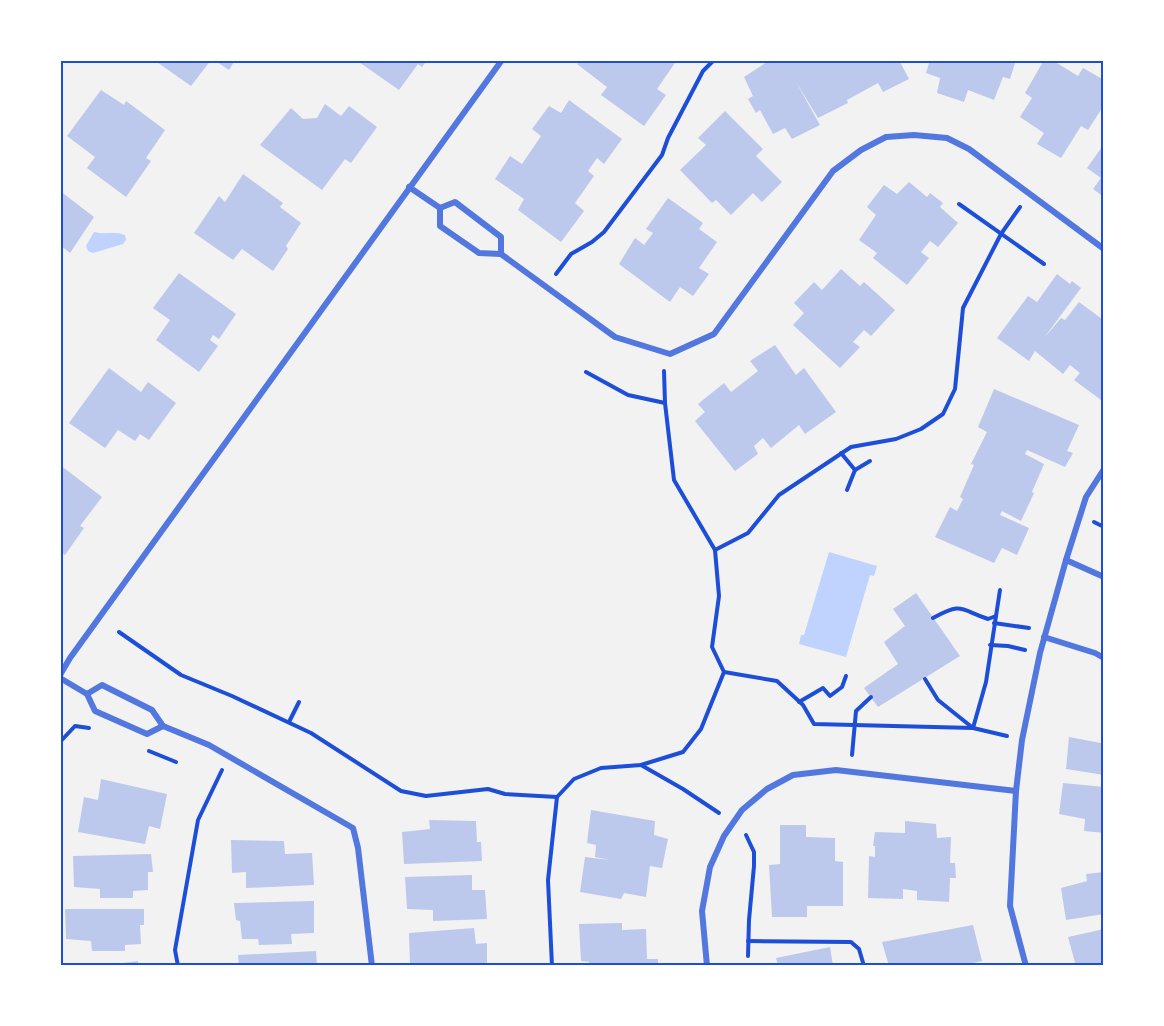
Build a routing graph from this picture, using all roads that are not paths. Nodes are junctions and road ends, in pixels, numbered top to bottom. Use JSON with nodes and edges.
{"nodes":[{"id":1,"x":502,"y":60,"type":"edge"},
{"id":2,"x":409,"y":187,"type":"junction"},
{"id":3,"x":440,"y":208,"type":"junction"},
{"id":4,"x":1104,"y":249,"type":"edge"},
{"id":5,"x":501,"y":254,"type":"junction"},
{"id":6,"x":1104,"y":469,"type":"edge"},
{"id":7,"x":1066,"y":560,"type":"junction"},
{"id":8,"x":1104,"y":577,"type":"edge"},
{"id":9,"x":1045,"y":633,"type":"junction"},
{"id":10,"x":1104,"y":658,"type":"edge"},
{"id":11,"x":60,"y":676,"type":"edge"},
{"id":12,"x":87,"y":694,"type":"junction"},
{"id":13,"x":163,"y":726,"type":"junction"},
{"id":14,"x":1016,"y":791,"type":"junction"},
{"id":15,"x":372,"y":966,"type":"edge"},
{"id":16,"x":706,"y":966,"type":"edge"},
{"id":17,"x":1026,"y":966,"type":"edge"}],
"edges":[{"from":1,"to":2,"type":"street"},
{"from":2,"to":3,"type":"street"},
{"from":2,"to":11,"type":"street"},
{"from":3,"to":5,"type":"street"},
{"from":3,"to":5,"type":"street"},
{"from":4,"to":5,"type":"street"},
{"from":6,"to":7,"type":"street"},
{"from":7,"to":8,"type":"street"},
{"from":7,"to":9,"type":"street"},
{"from":9,"to":10,"type":"street"},
{"from":9,"to":14,"type":"street"},
{"from":11,"to":12,"type":"street"},
{"from":12,"to":13,"type":"street"},
{"from":12,"to":13,"type":"street"},
{"from":13,"to":15,"type":"street"},
{"from":14,"to":16,"type":"street"},
{"from":14,"to":17,"type":"street"}]}
